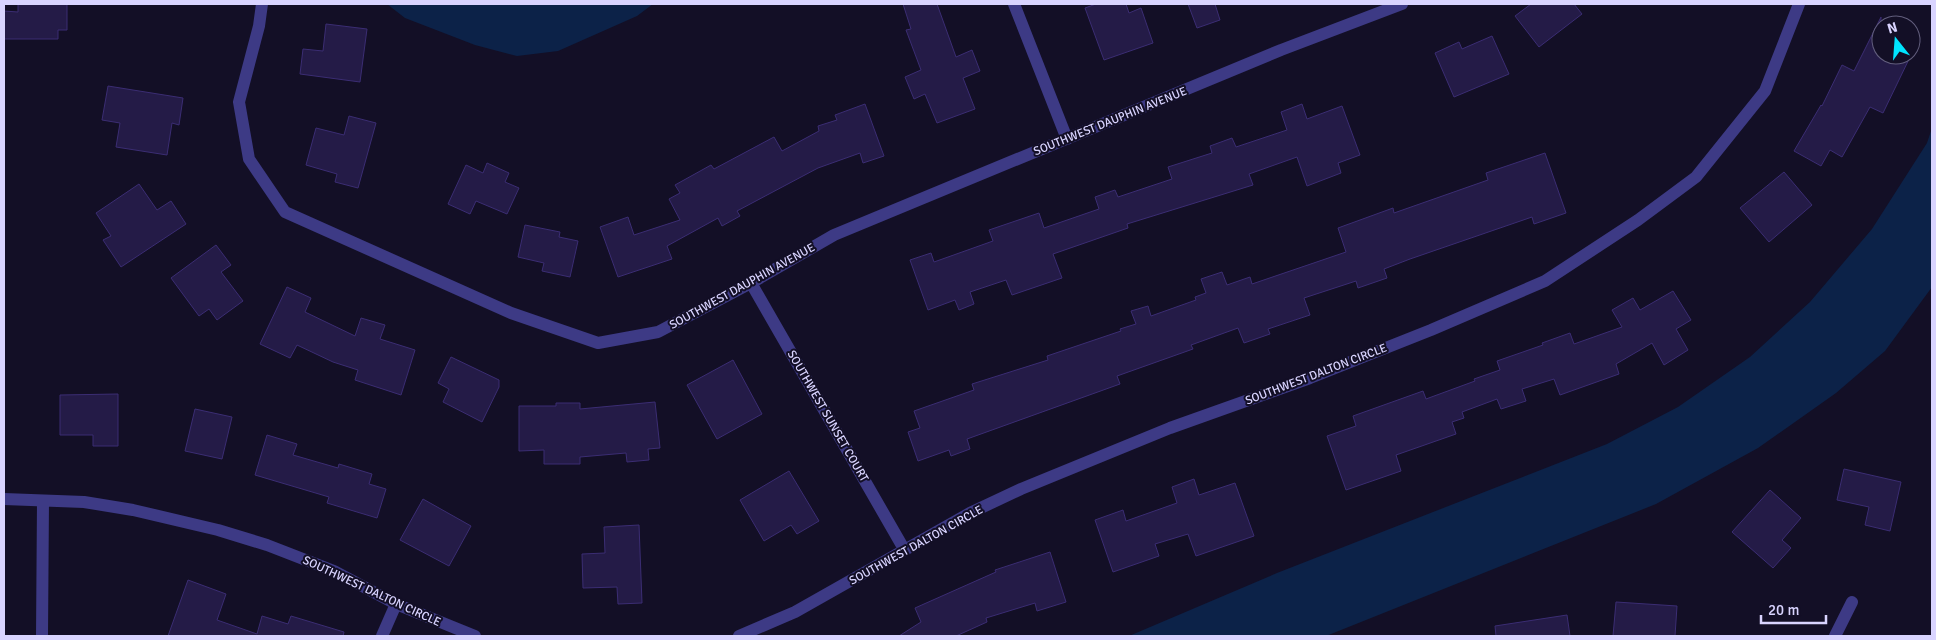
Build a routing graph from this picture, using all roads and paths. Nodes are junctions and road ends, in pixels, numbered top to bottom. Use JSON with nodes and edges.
{"nodes":[{"id":1,"x":262,"y":4,"type":"edge"},
{"id":2,"x":1014,"y":4,"type":"edge"},
{"id":3,"x":1402,"y":4,"type":"edge"},
{"id":4,"x":1799,"y":4,"type":"edge"},
{"id":5,"x":1067,"y":139,"type":"junction"},
{"id":6,"x":751,"y":283,"type":"junction"},
{"id":7,"x":4,"y":499,"type":"edge"},
{"id":8,"x":43,"y":501,"type":"junction"},
{"id":9,"x":904,"y":549,"type":"junction"},
{"id":10,"x":1852,"y":602,"type":"dead end"},
{"id":11,"x":396,"y":604,"type":"junction"},
{"id":12,"x":42,"y":636,"type":"edge"},
{"id":13,"x":382,"y":636,"type":"edge"},
{"id":14,"x":475,"y":636,"type":"edge"},
{"id":15,"x":739,"y":636,"type":"edge"},
{"id":16,"x":1835,"y":636,"type":"edge"}],
"edges":[{"from":1,"to":6,"type":"street","name":"SOUTHWEST DAUPHIN AVENUE"},
{"from":2,"to":5,"type":"street"},
{"from":3,"to":5,"type":"street","name":"SOUTHWEST DAUPHIN AVENUE"},
{"from":4,"to":9,"type":"street","name":"SOUTHWEST DALTON CIRCLE"},
{"from":5,"to":6,"type":"street","name":"SOUTHWEST DAUPHIN AVENUE"},
{"from":6,"to":9,"type":"street","name":"SOUTHWEST SUNSET COURT"},
{"from":7,"to":8,"type":"street","name":"SOUTHWEST DALTON CIRCLE"},
{"from":8,"to":11,"type":"street","name":"SOUTHWEST DALTON CIRCLE"},
{"from":8,"to":12,"type":"street"},
{"from":9,"to":15,"type":"street","name":"SOUTHWEST DALTON CIRCLE"},
{"from":10,"to":16,"type":"street"},
{"from":11,"to":13,"type":"street"},
{"from":11,"to":14,"type":"street","name":"SOUTHWEST DALTON CIRCLE"}]}
